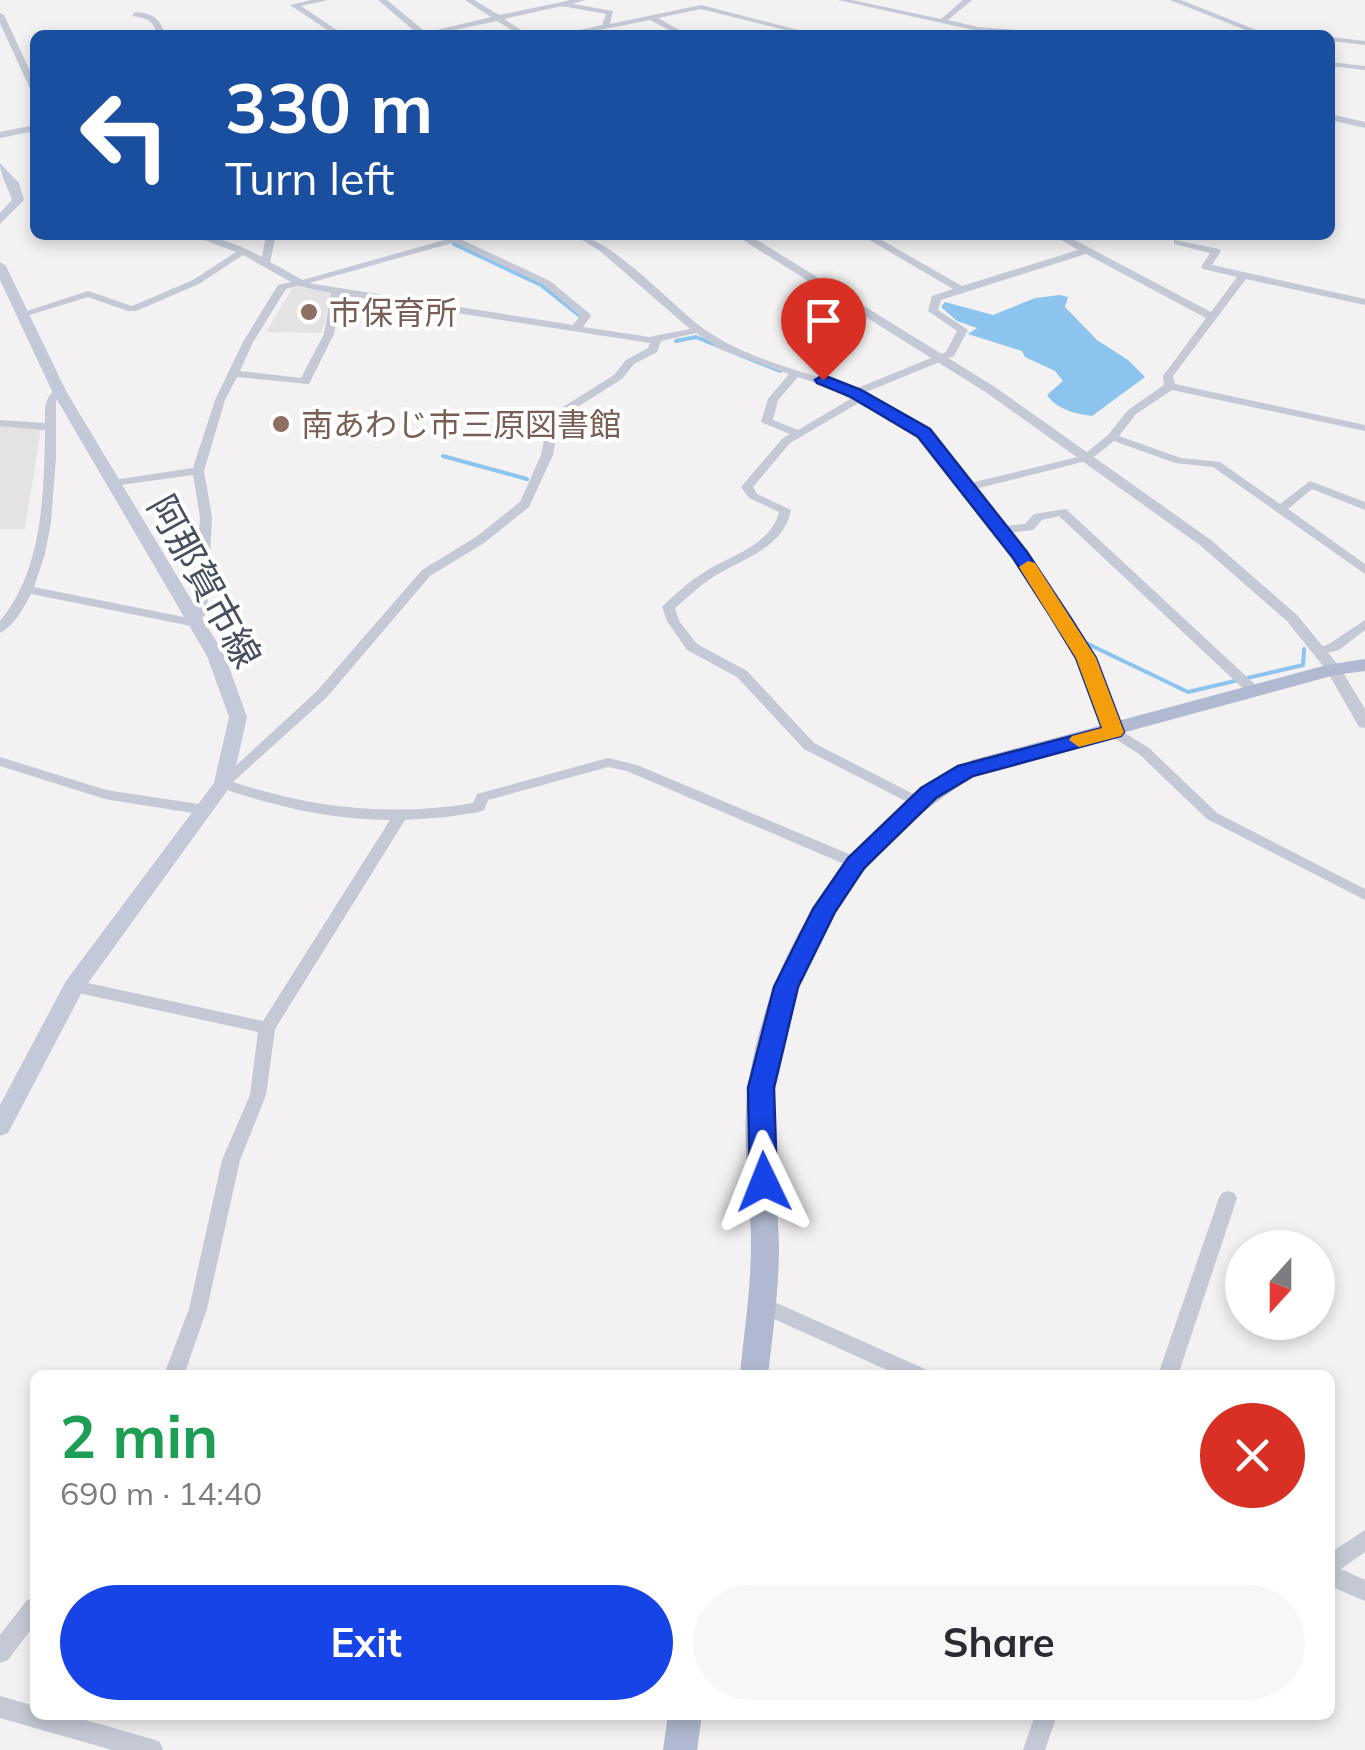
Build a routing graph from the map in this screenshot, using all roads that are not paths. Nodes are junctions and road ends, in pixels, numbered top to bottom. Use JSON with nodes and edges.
{"nodes":[{"id":1,"x":324,"y":0,"type":"edge"},
{"id":2,"x":382,"y":0,"type":"edge"},
{"id":3,"x":469,"y":0,"type":"edge"},
{"id":4,"x":581,"y":0,"type":"edge"},
{"id":5,"x":842,"y":0,"type":"edge"},
{"id":6,"x":968,"y":0,"type":"edge"},
{"id":7,"x":1174,"y":0,"type":"edge"},
{"id":8,"x":562,"y":4,"type":"junction"},
{"id":9,"x":136,"y":14,"type":"dead end"},
{"id":10,"x":0,"y":15,"type":"edge"},
{"id":11,"x":495,"y":18,"type":"junction"},
{"id":12,"x":652,"y":18,"type":"junction"},
{"id":13,"x":943,"y":21,"type":"junction"},
{"id":14,"x":958,"y":24,"type":"junction"},
{"id":15,"x":605,"y":26,"type":"junction"},
{"id":16,"x":161,"y":30,"type":"edge"},
{"id":17,"x":332,"y":30,"type":"edge"},
{"id":18,"x":416,"y":30,"type":"edge"},
{"id":19,"x":443,"y":30,"type":"edge"},
{"id":20,"x":516,"y":30,"type":"edge"},
{"id":21,"x":585,"y":30,"type":"edge"},
{"id":22,"x":675,"y":30,"type":"edge"},
{"id":23,"x":793,"y":30,"type":"edge"},
{"id":24,"x":956,"y":30,"type":"edge"},
{"id":25,"x":988,"y":30,"type":"edge"},
{"id":26,"x":1251,"y":30,"type":"edge"},
{"id":27,"x":1335,"y":40,"type":"edge"},
{"id":28,"x":1365,"y":44,"type":"edge"},
{"id":29,"x":1335,"y":65,"type":"edge"},
{"id":30,"x":1365,"y":68,"type":"edge"},
{"id":31,"x":30,"y":80,"type":"edge"},
{"id":32,"x":1335,"y":118,"type":"edge"},
{"id":33,"x":1365,"y":126,"type":"edge"},
{"id":34,"x":30,"y":129,"type":"edge"},
{"id":35,"x":0,"y":135,"type":"edge"},
{"id":36,"x":0,"y":166,"type":"edge"},
{"id":37,"x":0,"y":220,"type":"edge"},
{"id":38,"x":211,"y":240,"type":"edge"},
{"id":39,"x":270,"y":240,"type":"edge"},
{"id":40,"x":456,"y":240,"type":"joint"},
{"id":41,"x":587,"y":240,"type":"edge"},
{"id":42,"x":749,"y":240,"type":"edge"},
{"id":43,"x":875,"y":240,"type":"edge"},
{"id":44,"x":1068,"y":240,"type":"edge"},
{"id":45,"x":1177,"y":242,"type":"dead end"},
{"id":46,"x":1087,"y":250,"type":"junction"},
{"id":47,"x":244,"y":251,"type":"junction"},
{"id":48,"x":266,"y":264,"type":"junction"},
{"id":49,"x":0,"y":266,"type":"edge"},
{"id":50,"x":1242,"y":277,"type":"junction"},
{"id":51,"x":298,"y":283,"type":"junction"},
{"id":52,"x":337,"y":290,"type":"junction"},
{"id":53,"x":961,"y":290,"type":"junction"},
{"id":54,"x":1365,"y":302,"type":"edge"},
{"id":55,"x":23,"y":314,"type":"junction"},
{"id":56,"x":1212,"y":317,"type":"junction"},
{"id":57,"x":576,"y":328,"type":"junction"},
{"id":58,"x":698,"y":330,"type":"junction"},
{"id":59,"x":656,"y":340,"type":"junction"},
{"id":60,"x":940,"y":358,"type":"junction"},
{"id":61,"x":796,"y":372,"type":"junction"},
{"id":62,"x":234,"y":373,"type":"junction"},
{"id":63,"x":1170,"y":386,"type":"junction"},
{"id":64,"x":59,"y":390,"type":"junction"},
{"id":65,"x":858,"y":395,"type":"junction"},
{"id":66,"x":0,"y":422,"type":"edge"},
{"id":67,"x":51,"y":427,"type":"junction"},
{"id":68,"x":1365,"y":428,"type":"edge"},
{"id":69,"x":799,"y":434,"type":"junction"},
{"id":70,"x":1112,"y":437,"type":"junction"},
{"id":71,"x":1086,"y":458,"type":"junction"},
{"id":72,"x":198,"y":471,"type":"junction"},
{"id":73,"x":113,"y":483,"type":"junction"},
{"id":74,"x":966,"y":487,"type":"junction"},
{"id":75,"x":1365,"y":506,"type":"edge"},
{"id":76,"x":1280,"y":510,"type":"junction"},
{"id":77,"x":999,"y":530,"type":"junction"},
{"id":78,"x":1365,"y":570,"type":"edge"},
{"id":79,"x":28,"y":590,"type":"junction"},
{"id":80,"x":195,"y":621,"type":"junction"},
{"id":81,"x":1365,"y":624,"type":"edge"},
{"id":82,"x":0,"y":629,"type":"edge"},
{"id":83,"x":1326,"y":660,"type":"junction"},
{"id":84,"x":1365,"y":665,"type":"edge"},
{"id":85,"x":1255,"y":692,"type":"junction"},
{"id":86,"x":1365,"y":723,"type":"edge"},
{"id":87,"x":1114,"y":732,"type":"junction"},
{"id":88,"x":0,"y":761,"type":"edge"},
{"id":89,"x":223,"y":784,"type":"junction"},
{"id":90,"x":920,"y":803,"type":"junction"},
{"id":91,"x":206,"y":810,"type":"junction"},
{"id":92,"x":401,"y":814,"type":"junction"},
{"id":93,"x":856,"y":863,"type":"junction"},
{"id":94,"x":1365,"y":895,"type":"edge"},
{"id":95,"x":74,"y":986,"type":"junction"},
{"id":96,"x":267,"y":1028,"type":"junction"},
{"id":97,"x":0,"y":1127,"type":"edge"},
{"id":98,"x":1228,"y":1198,"type":"dead end"},
{"id":99,"x":761,"y":1304,"type":"junction"},
{"id":100,"x":176,"y":1370,"type":"edge"},
{"id":101,"x":754,"y":1370,"type":"edge"},
{"id":102,"x":907,"y":1370,"type":"edge"},
{"id":103,"x":1170,"y":1370,"type":"edge"},
{"id":104,"x":1365,"y":1540,"type":"edge"},
{"id":105,"x":1335,"y":1561,"type":"edge"},
{"id":106,"x":1335,"y":1577,"type":"edge"},
{"id":107,"x":1365,"y":1592,"type":"edge"},
{"id":108,"x":30,"y":1613,"type":"edge"},
{"id":109,"x":0,"y":1652,"type":"edge"},
{"id":110,"x":0,"y":1707,"type":"edge"},
{"id":111,"x":30,"y":1715,"type":"edge"},
{"id":112,"x":46,"y":1720,"type":"edge"},
{"id":113,"x":685,"y":1720,"type":"edge"},
{"id":114,"x":1044,"y":1720,"type":"edge"},
{"id":115,"x":152,"y":1750,"type":"edge"},
{"id":116,"x":680,"y":1750,"type":"edge"},
{"id":117,"x":1034,"y":1750,"type":"edge"}],
"edges":[{"from":1,"to":17,"type":"street"},
{"from":2,"to":18,"type":"street"},
{"from":3,"to":11,"type":"street"},
{"from":4,"to":8,"type":"street"},
{"from":5,"to":13,"type":"street"},
{"from":6,"to":13,"type":"street"},
{"from":7,"to":26,"type":"street"},
{"from":8,"to":11,"type":"street"},
{"from":8,"to":15,"type":"street"},
{"from":9,"to":16,"type":"street"},
{"from":10,"to":31,"type":"street"},
{"from":11,"to":19,"type":"street"},
{"from":11,"to":20,"type":"street"},
{"from":12,"to":15,"type":"street"},
{"from":12,"to":22,"type":"street"},
{"from":12,"to":23,"type":"street"},
{"from":13,"to":14,"type":"street"},
{"from":14,"to":24,"type":"street"},
{"from":14,"to":25,"type":"street"},
{"from":15,"to":21,"type":"street"},
{"from":27,"to":28,"type":"street"},
{"from":29,"to":30,"type":"street"},
{"from":32,"to":33,"type":"street"},
{"from":34,"to":35,"type":"street"},
{"from":36,"to":37,"type":"main road"},
{"from":38,"to":47,"type":"street"},
{"from":39,"to":48,"type":"street"},
{"from":40,"to":51,"type":"street"},
{"from":40,"to":57,"type":"street"},
{"from":41,"to":58,"type":"street"},
{"from":42,"to":60,"type":"street"},
{"from":43,"to":53,"type":"street"},
{"from":44,"to":46,"type":"street"},
{"from":45,"to":50,"type":"street"},
{"from":46,"to":53,"type":"street"},
{"from":46,"to":56,"type":"street"},
{"from":47,"to":48,"type":"street"},
{"from":47,"to":55,"type":"street"},
{"from":48,"to":51,"type":"street"},
{"from":49,"to":55,"type":"main road","name":"阿那賀市線"},
{"from":50,"to":54,"type":"street"},
{"from":50,"to":56,"type":"street"},
{"from":51,"to":52,"type":"street"},
{"from":51,"to":62,"type":"street"},
{"from":52,"to":57,"type":"street"},
{"from":52,"to":62,"type":"street"},
{"from":53,"to":60,"type":"street"},
{"from":55,"to":64,"type":"main road","name":"阿那賀市線"},
{"from":56,"to":63,"type":"street"},
{"from":57,"to":59,"type":"street"},
{"from":58,"to":59,"type":"street"},
{"from":58,"to":61,"type":"street"},
{"from":59,"to":89,"type":"street"},
{"from":60,"to":65,"type":"street"},
{"from":60,"to":71,"type":"street"},
{"from":61,"to":65,"type":"street"},
{"from":61,"to":69,"type":"street"},
{"from":62,"to":72,"type":"street"},
{"from":63,"to":68,"type":"street"},
{"from":63,"to":70,"type":"street"},
{"from":64,"to":67,"type":"street"},
{"from":64,"to":73,"type":"main road","name":"阿那賀市線"},
{"from":65,"to":69,"type":"street"},
{"from":65,"to":74,"type":"street"},
{"from":66,"to":67,"type":"street"},
{"from":67,"to":79,"type":"street"},
{"from":69,"to":90,"type":"street"},
{"from":70,"to":71,"type":"street"},
{"from":70,"to":76,"type":"street"},
{"from":71,"to":74,"type":"street"},
{"from":71,"to":83,"type":"street"},
{"from":72,"to":73,"type":"street"},
{"from":72,"to":80,"type":"street"},
{"from":73,"to":80,"type":"main road","name":"阿那賀市線"},
{"from":74,"to":77,"type":"street"},
{"from":75,"to":76,"type":"street"},
{"from":76,"to":78,"type":"street"},
{"from":77,"to":85,"type":"street"},
{"from":77,"to":87,"type":"street"},
{"from":79,"to":80,"type":"street"},
{"from":79,"to":82,"type":"street"},
{"from":80,"to":89,"type":"main road","name":"阿那賀市線"},
{"from":81,"to":83,"type":"street"},
{"from":83,"to":84,"type":"main road"},
{"from":83,"to":85,"type":"main road"},
{"from":83,"to":86,"type":"street"},
{"from":85,"to":87,"type":"main road"},
{"from":87,"to":90,"type":"main road"},
{"from":87,"to":94,"type":"street"},
{"from":88,"to":91,"type":"street"},
{"from":89,"to":91,"type":"main road","name":"阿那賀市線"},
{"from":89,"to":92,"type":"street"},
{"from":90,"to":93,"type":"main road"},
{"from":91,"to":95,"type":"main road","name":"阿那賀市線"},
{"from":92,"to":93,"type":"street"},
{"from":92,"to":96,"type":"street"},
{"from":93,"to":99,"type":"main road"},
{"from":95,"to":96,"type":"street"},
{"from":95,"to":97,"type":"main road","name":"阿那賀市線"},
{"from":96,"to":100,"type":"street"},
{"from":98,"to":103,"type":"street"},
{"from":99,"to":101,"type":"main road"},
{"from":99,"to":102,"type":"street"},
{"from":104,"to":105,"type":"street"},
{"from":106,"to":107,"type":"street"},
{"from":108,"to":109,"type":"street"},
{"from":110,"to":111,"type":"street"},
{"from":112,"to":115,"type":"street"},
{"from":113,"to":116,"type":"main road"},
{"from":114,"to":117,"type":"street"}]}
